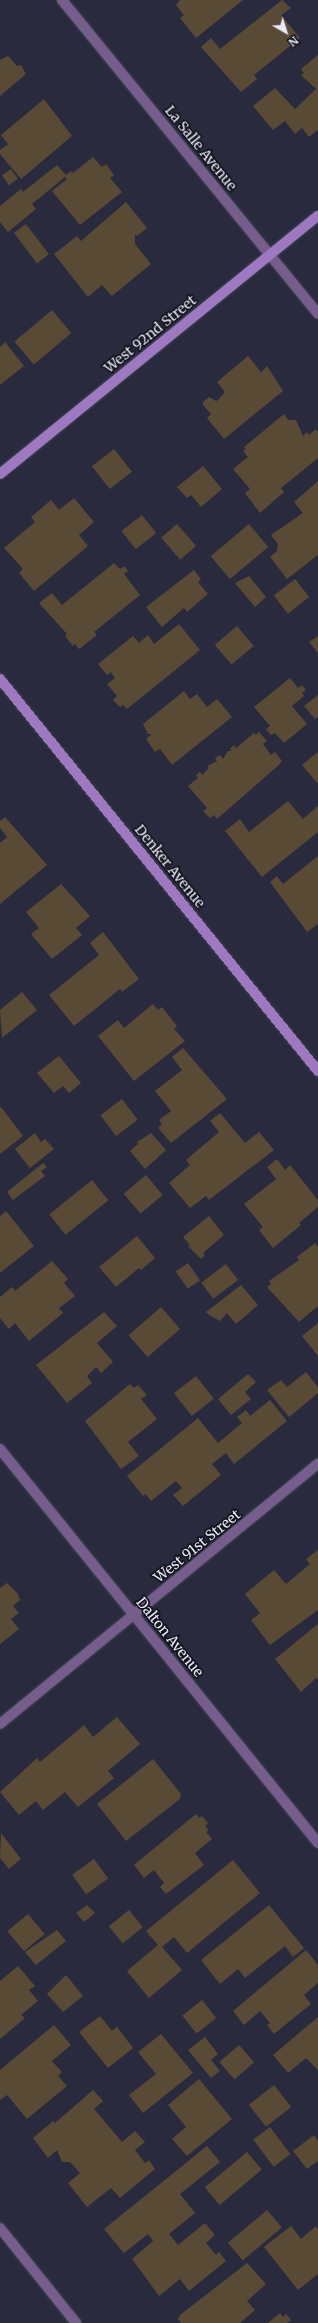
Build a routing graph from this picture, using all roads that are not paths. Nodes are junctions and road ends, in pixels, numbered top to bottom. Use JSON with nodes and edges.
{"nodes":[{"id":1,"x":62,"y":0,"type":"edge"},
{"id":2,"x":318,"y":216,"type":"edge"},
{"id":3,"x":270,"y":255,"type":"junction"},
{"id":4,"x":318,"y":314,"type":"edge"},
{"id":5,"x":0,"y":474,"type":"edge"},
{"id":6,"x":0,"y":679,"type":"edge"},
{"id":7,"x":318,"y":1071,"type":"edge"},
{"id":8,"x":0,"y":1449,"type":"edge"},
{"id":9,"x":318,"y":1464,"type":"edge"},
{"id":10,"x":134,"y":1615,"type":"junction"},
{"id":11,"x":0,"y":1724,"type":"edge"},
{"id":12,"x":318,"y":1843,"type":"edge"},
{"id":13,"x":0,"y":2228,"type":"edge"},
{"id":14,"x":76,"y":2323,"type":"edge"}],
"edges":[{"from":1,"to":3,"type":"street","name":"La Salle Avenue"},
{"from":2,"to":3,"type":"street","name":"West 92nd Street"},
{"from":3,"to":4,"type":"street","name":"La Salle Avenue"},
{"from":3,"to":5,"type":"street","name":"West 92nd Street"},
{"from":6,"to":7,"type":"street","name":"Denker Avenue"},
{"from":8,"to":10,"type":"street","name":"Dalton Avenue"},
{"from":9,"to":10,"type":"street","name":"West 91st Street"},
{"from":10,"to":11,"type":"street","name":"West 91st Street"},
{"from":10,"to":12,"type":"street","name":"Dalton Avenue"},
{"from":13,"to":14,"type":"street"}]}
